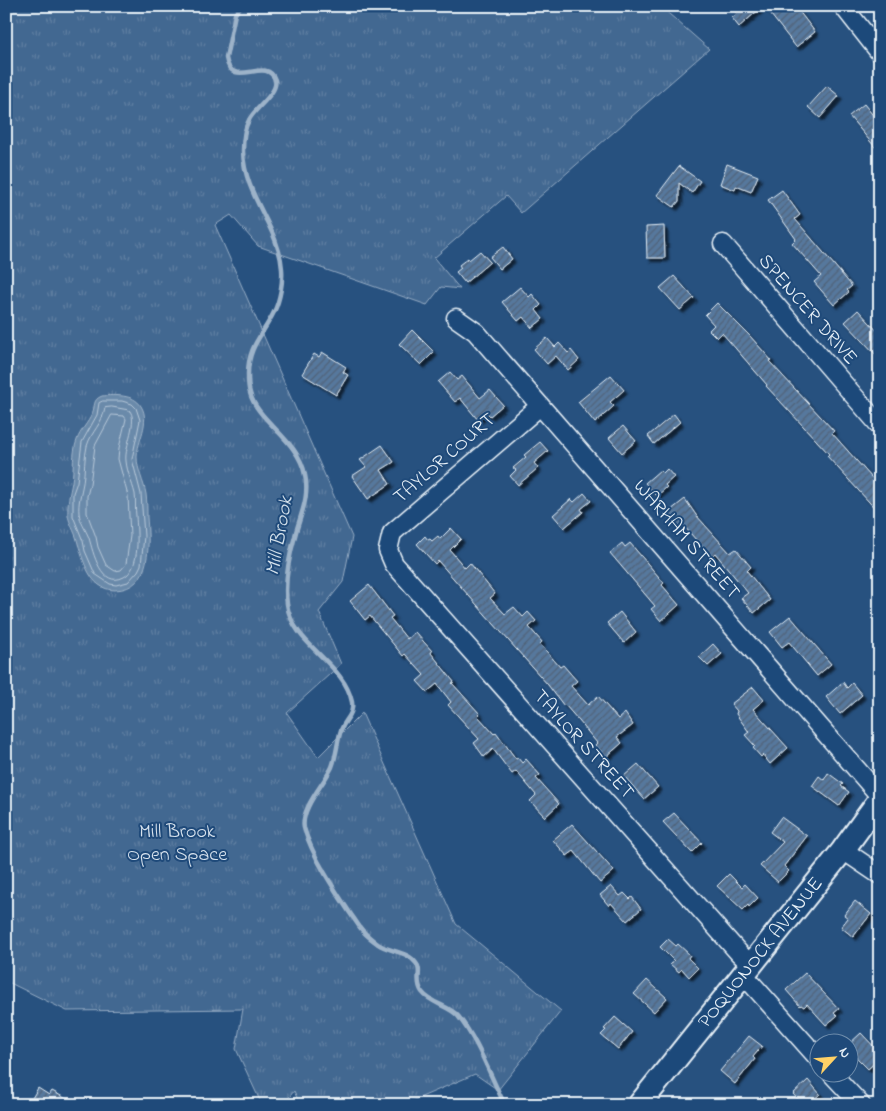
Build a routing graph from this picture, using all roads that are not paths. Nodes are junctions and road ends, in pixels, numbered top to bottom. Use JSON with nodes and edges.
{"nodes":[{"id":1,"x":843,"y":6,"type":"edge"},
{"id":2,"x":880,"y":54,"type":"edge"},
{"id":3,"x":723,"y":244,"type":"dead end"},
{"id":4,"x":456,"y":318,"type":"dead end"},
{"id":5,"x":540,"y":406,"type":"junction"},
{"id":6,"x":880,"y":426,"type":"edge"},
{"id":7,"x":388,"y":550,"type":"joint"},
{"id":8,"x":880,"y":798,"type":"edge"},
{"id":9,"x":843,"y":850,"type":"junction"},
{"id":10,"x":880,"y":875,"type":"edge"},
{"id":11,"x":747,"y":970,"type":"junction"},
{"id":12,"x":808,"y":1046,"type":"edge"},
{"id":13,"x":841,"y":1084,"type":"edge"},
{"id":14,"x":639,"y":1105,"type":"edge"},
{"id":15,"x":861,"y":1105,"type":"edge"}],
"edges":[{"from":1,"to":2,"type":"street"},
{"from":3,"to":6,"type":"street","name":"SPENCER DRIVE"},
{"from":4,"to":5,"type":"street","name":"WARHAM STREET"},
{"from":5,"to":7,"type":"street","name":"TAYLOR COURT"},
{"from":5,"to":8,"type":"street","name":"WARHAM STREET"},
{"from":7,"to":11,"type":"street","name":"TAYLOR STREET"},
{"from":8,"to":9,"type":"main road","name":"POQUONOCK AVENUE"},
{"from":9,"to":10,"type":"street"},
{"from":9,"to":11,"type":"main road","name":"POQUONOCK AVENUE"},
{"from":11,"to":12,"type":"street","name":"TAYLOR STREET"},
{"from":11,"to":14,"type":"main road","name":"POQUONOCK AVENUE"},
{"from":13,"to":15,"type":"street"}]}
